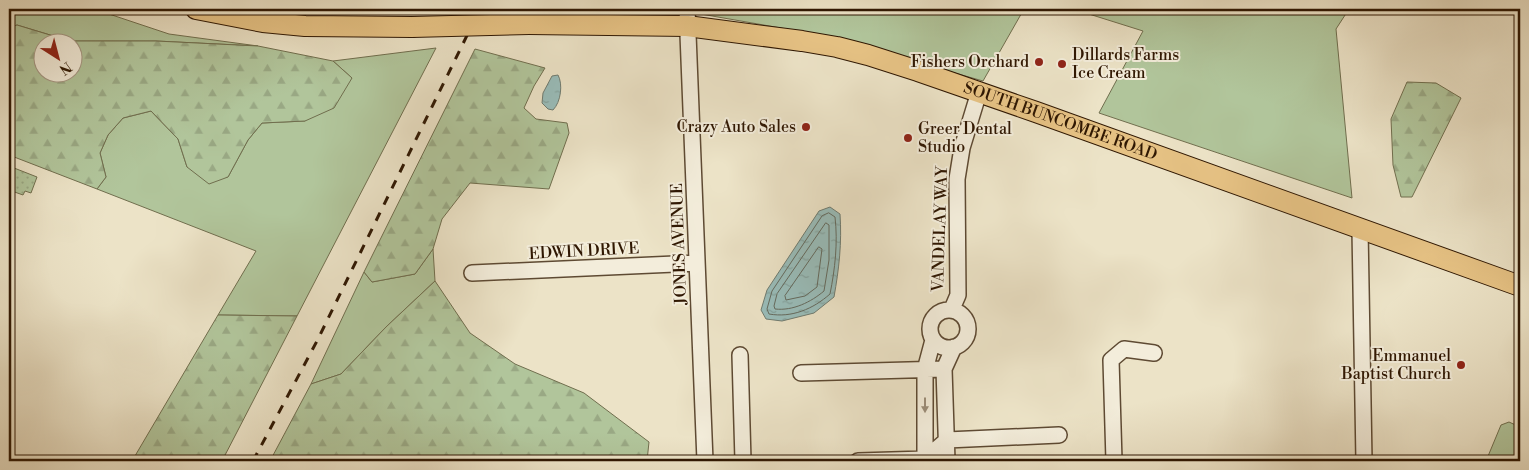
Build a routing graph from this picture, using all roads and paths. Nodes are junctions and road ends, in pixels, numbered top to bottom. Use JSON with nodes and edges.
{"nodes":[{"id":1,"x":196,"y":9,"type":"edge"},
{"id":2,"x":687,"y":17,"type":"edge"},
{"id":3,"x":979,"y":92,"type":"junction"},
{"id":4,"x":1360,"y":229,"type":"junction"},
{"id":5,"x":697,"y":263,"type":"junction"},
{"id":6,"x":472,"y":273,"type":"dead end"},
{"id":7,"x":1520,"y":286,"type":"edge"},
{"id":8,"x":952,"y":310,"type":"junction"},
{"id":9,"x":933,"y":340,"type":"junction"},
{"id":10,"x":954,"y":347,"type":"junction"},
{"id":11,"x":1154,"y":353,"type":"dead end"},
{"id":12,"x":740,"y":355,"type":"dead end"},
{"id":13,"x":925,"y":370,"type":"junction"},
{"id":14,"x":944,"y":370,"type":"junction"},
{"id":15,"x":801,"y":372,"type":"dead end"},
{"id":16,"x":1059,"y":435,"type":"dead end"},
{"id":17,"x":947,"y":440,"type":"junction"},
{"id":18,"x":925,"y":460,"type":"edge"},
{"id":19,"x":705,"y":461,"type":"edge"},
{"id":20,"x":743,"y":461,"type":"edge"},
{"id":21,"x":858,"y":461,"type":"edge"},
{"id":22,"x":947,"y":461,"type":"edge"},
{"id":23,"x":1114,"y":461,"type":"edge"},
{"id":24,"x":1364,"y":461,"type":"edge"}],
"edges":[{"from":1,"to":2,"type":"main road","name":"SOUTH BUNCOMBE ROAD","bridge":true},
{"from":2,"to":3,"type":"main road","name":"SOUTH BUNCOMBE ROAD"},
{"from":2,"to":5,"type":"street","name":"JONES AVENUE"},
{"from":3,"to":4,"type":"main road","name":"SOUTH BUNCOMBE ROAD"},
{"from":3,"to":8,"type":"street","name":"VANDELAY WAY"},
{"from":4,"to":7,"type":"main road","name":"SOUTH BUNCOMBE ROAD"},
{"from":4,"to":24,"type":"street"},
{"from":5,"to":6,"type":"street","name":"EDWIN DRIVE"},
{"from":5,"to":19,"type":"street","name":"JONES AVENUE"},
{"from":8,"to":9,"type":"street"},
{"from":8,"to":10,"type":"street"},
{"from":9,"to":10,"type":"street"},
{"from":9,"to":13,"type":"street"},
{"from":10,"to":14,"type":"street"},
{"from":11,"to":23,"type":"street"},
{"from":12,"to":20,"type":"street"},
{"from":13,"to":14,"type":"street"},
{"from":13,"to":15,"type":"street"},
{"from":13,"to":18,"type":"street","one_way":true},
{"from":14,"to":17,"type":"street"},
{"from":16,"to":17,"type":"street"},
{"from":17,"to":18,"type":"street"},
{"from":17,"to":22,"type":"street"},
{"from":18,"to":21,"type":"street"}]}
